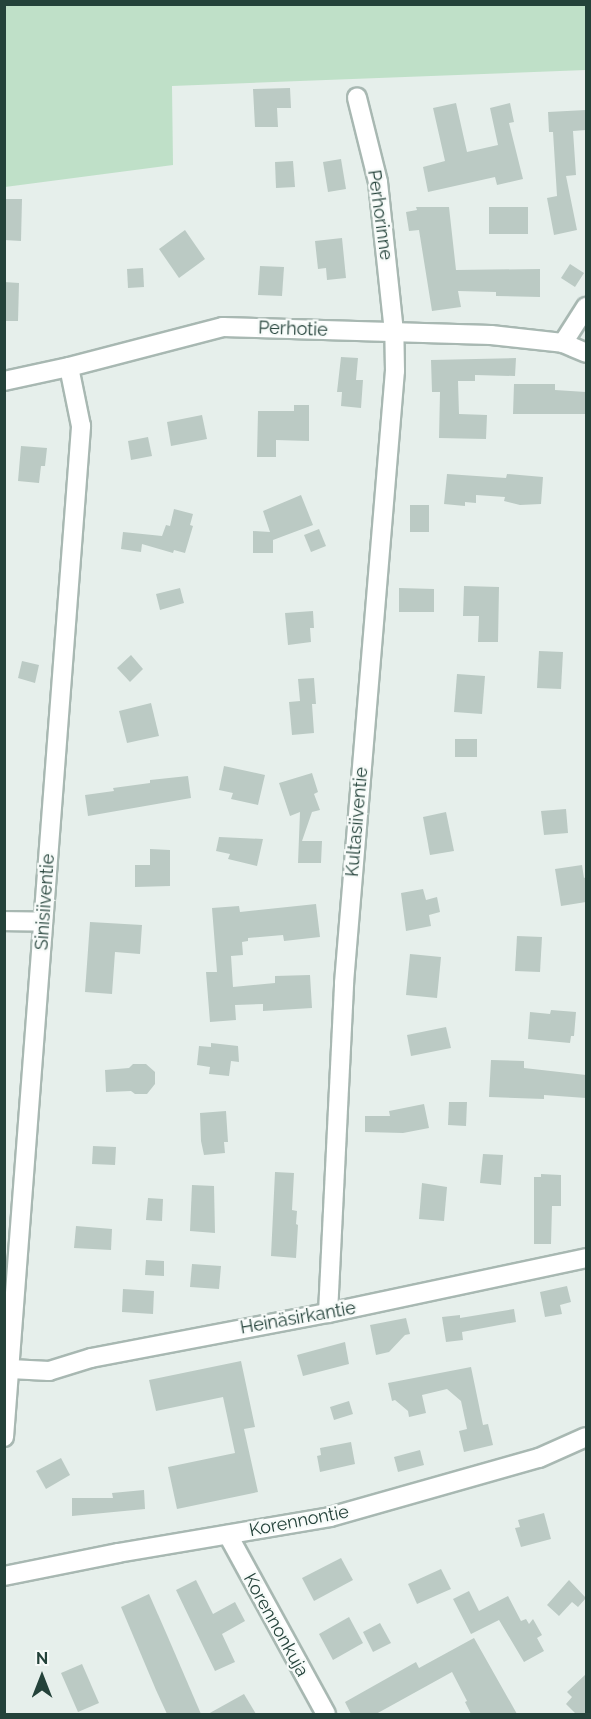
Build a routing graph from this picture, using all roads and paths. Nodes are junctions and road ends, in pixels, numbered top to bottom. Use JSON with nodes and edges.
{"nodes":[{"id":1,"x":357,"y":98,"type":"dead end"},
{"id":2,"x":586,"y":307,"type":"edge"},
{"id":3,"x":394,"y":332,"type":"junction"},
{"id":4,"x":563,"y":343,"type":"junction"},
{"id":5,"x":586,"y":353,"type":"edge"},
{"id":6,"x":69,"y":367,"type":"junction"},
{"id":7,"x":4,"y":381,"type":"edge"},
{"id":8,"x":4,"y":921,"type":"edge"},
{"id":9,"x":43,"y":922,"type":"junction"},
{"id":10,"x":586,"y":1258,"type":"edge"},
{"id":11,"x":328,"y":1313,"type":"junction"},
{"id":12,"x":10,"y":1369,"type":"junction"},
{"id":13,"x":4,"y":1437,"type":"edge"},
{"id":14,"x":586,"y":1437,"type":"edge"},
{"id":15,"x":228,"y":1534,"type":"junction"},
{"id":16,"x":4,"y":1576,"type":"edge"},
{"id":17,"x":326,"y":1714,"type":"edge"}],
"edges":[{"from":1,"to":3,"type":"street","name":"Perhorinne"},
{"from":2,"to":4,"type":"street"},
{"from":3,"to":4,"type":"street","name":"Perhotie"},
{"from":3,"to":6,"type":"street","name":"Perhotie"},
{"from":3,"to":11,"type":"street","name":"Kultasiiventie"},
{"from":4,"to":5,"type":"street","name":"Perhotie"},
{"from":6,"to":7,"type":"street","name":"Perhotie"},
{"from":6,"to":9,"type":"street","name":"Sinisiiventie"},
{"from":8,"to":9,"type":"street"},
{"from":9,"to":12,"type":"street","name":"Sinisiiventie"},
{"from":10,"to":11,"type":"street","name":"Heinäsirkantie"},
{"from":11,"to":12,"type":"street","name":"Heinäsirkantie"},
{"from":12,"to":13,"type":"street","name":"Sinisiiventie"},
{"from":14,"to":15,"type":"street","name":"Korennontie"},
{"from":15,"to":16,"type":"street","name":"Korennontie"},
{"from":15,"to":17,"type":"street","name":"Korennonkuja"}]}
